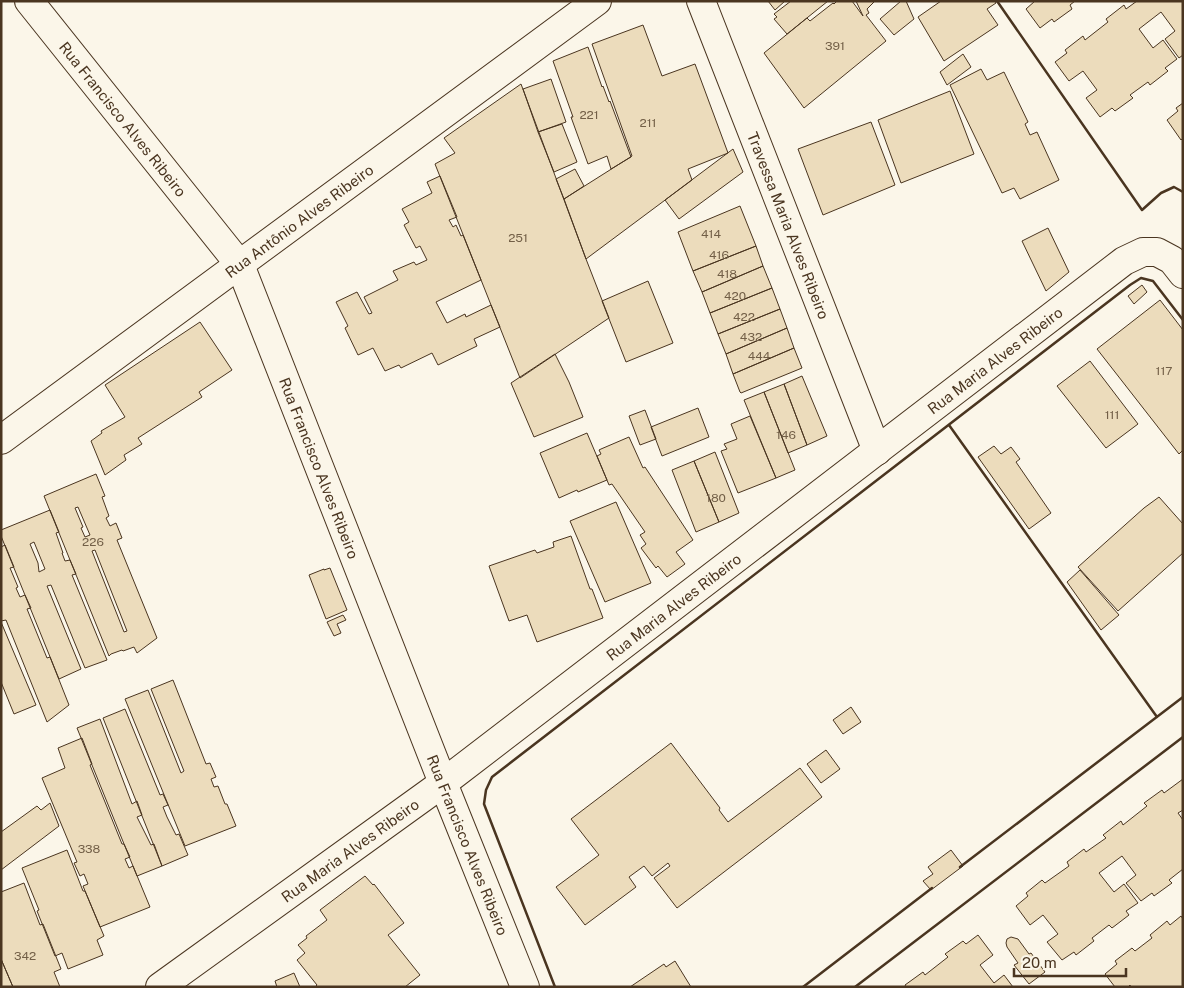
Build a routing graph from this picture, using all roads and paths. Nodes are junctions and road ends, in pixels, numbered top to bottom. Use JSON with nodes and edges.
{"nodes":[{"id":1,"x":28,"y":1,"type":"edge"},
{"id":2,"x":596,"y":1,"type":"edge"},
{"id":3,"x":701,"y":1,"type":"edge"},
{"id":4,"x":240,"y":265,"type":"junction"},
{"id":5,"x":1183,"y":274,"type":"edge"},
{"id":6,"x":1,"y":440,"type":"edge"},
{"id":7,"x":876,"y":451,"type":"junction"},
{"id":8,"x":443,"y":783,"type":"junction"},
{"id":9,"x":160,"y":987,"type":"edge"},
{"id":10,"x":524,"y":987,"type":"edge"}],
"edges":[{"from":1,"to":4,"type":"street","name":"Rua Francisco Alves Ribeiro"},
{"from":2,"to":4,"type":"street","name":"Rua Antônio Alves Ribeiro"},
{"from":3,"to":7,"type":"street","name":"Travessa Maria Alves Ribeiro"},
{"from":4,"to":6,"type":"street","name":"Rua Antônio Alves Ribeiro"},
{"from":4,"to":8,"type":"street","name":"Rua Francisco Alves Ribeiro"},
{"from":5,"to":7,"type":"street","name":"Rua Maria Alves Ribeiro"},
{"from":7,"to":8,"type":"street","name":"Rua Maria Alves Ribeiro"},
{"from":8,"to":9,"type":"street","name":"Rua Maria Alves Ribeiro"},
{"from":8,"to":10,"type":"street","name":"Rua Francisco Alves Ribeiro"}]}
